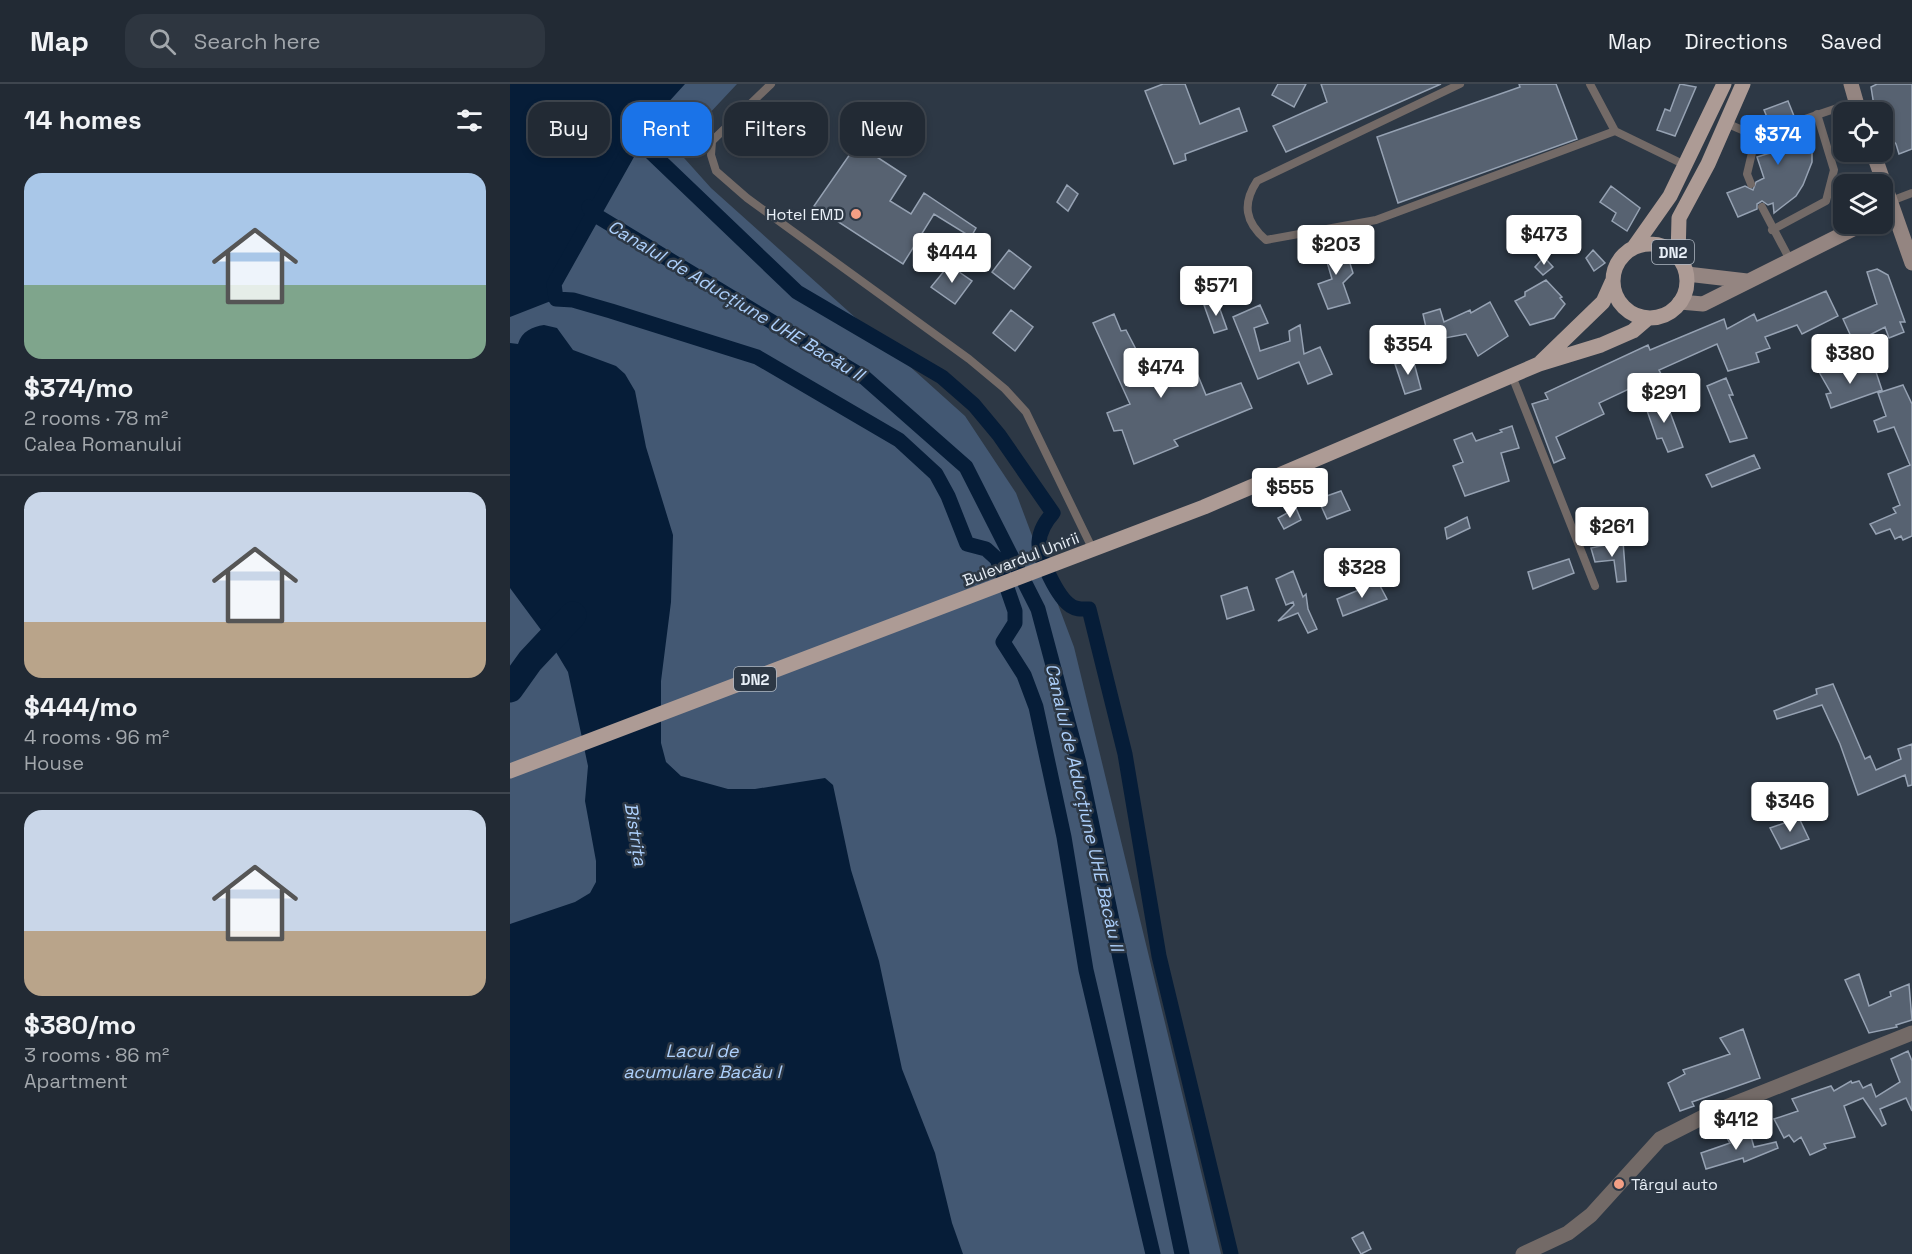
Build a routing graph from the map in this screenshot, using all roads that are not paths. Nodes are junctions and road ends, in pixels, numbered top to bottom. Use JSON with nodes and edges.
{"nodes":[{"id":1,"x":771,"y":84,"type":"edge"},
{"id":2,"x":1460,"y":84,"type":"edge"},
{"id":3,"x":1590,"y":84,"type":"edge"},
{"id":4,"x":1724,"y":84,"type":"edge"},
{"id":5,"x":1743,"y":84,"type":"edge"},
{"id":6,"x":1851,"y":84,"type":"edge"},
{"id":7,"x":1856,"y":102,"type":"edge"},
{"id":8,"x":1833,"y":111,"type":"edge"},
{"id":9,"x":1817,"y":114,"type":"junction"},
{"id":10,"x":1796,"y":122,"type":"dead end"},
{"id":11,"x":1726,"y":123,"type":"junction"},
{"id":12,"x":1772,"y":130,"type":"dead end"},
{"id":13,"x":1615,"y":131,"type":"junction"},
{"id":14,"x":1756,"y":136,"type":"junction"},
{"id":15,"x":1685,"y":165,"type":"junction"},
{"id":16,"x":1751,"y":184,"type":"dead end"},
{"id":17,"x":1912,"y":193,"type":"edge"},
{"id":18,"x":1893,"y":205,"type":"edge"},
{"id":19,"x":1762,"y":207,"type":"dead end"},
{"id":20,"x":1893,"y":216,"type":"edge"},
{"id":21,"x":1772,"y":230,"type":"junction"},
{"id":22,"x":1843,"y":234,"type":"edge"},
{"id":23,"x":1634,"y":247,"type":"junction"},
{"id":24,"x":1678,"y":257,"type":"junction"},
{"id":25,"x":1911,"y":258,"type":"edge"},
{"id":26,"x":1790,"y":260,"type":"junction"},
{"id":27,"x":1686,"y":274,"type":"junction"},
{"id":28,"x":1747,"y":281,"type":"junction"},
{"id":29,"x":1612,"y":282,"type":"junction"},
{"id":30,"x":1680,"y":302,"type":"junction"},
{"id":31,"x":1647,"y":318,"type":"junction"},
{"id":32,"x":1539,"y":364,"type":"junction"},
{"id":33,"x":1512,"y":376,"type":"junction"},
{"id":34,"x":1093,"y":550,"type":"junction"},
{"id":35,"x":1595,"y":586,"type":"dead end"},
{"id":36,"x":510,"y":771,"type":"edge"},
{"id":37,"x":1912,"y":1033,"type":"edge"},
{"id":38,"x":1523,"y":1254,"type":"edge"}],
"edges":[{"from":1,"to":34,"type":"lane"},
{"from":2,"to":13,"type":"lane"},
{"from":3,"to":13,"type":"lane"},
{"from":4,"to":15,"type":"main road","number":"DN2"},
{"from":5,"to":11,"type":"main road","number":"DN2"},
{"from":6,"to":7,"type":"main road"},
{"from":8,"to":9,"type":"lane"},
{"from":9,"to":10,"type":"lane"},
{"from":9,"to":21,"type":"lane"},
{"from":11,"to":14,"type":"lane"},
{"from":11,"to":24,"type":"main road","number":"DN2"},
{"from":12,"to":14,"type":"lane"},
{"from":13,"to":15,"type":"lane"},
{"from":14,"to":16,"type":"lane"},
{"from":15,"to":23,"type":"main road","number":"DN2"},
{"from":17,"to":18,"type":"lane"},
{"from":19,"to":21,"type":"lane"},
{"from":20,"to":25,"type":"main road"},
{"from":21,"to":26,"type":"lane"},
{"from":22,"to":26,"type":"main road"},
{"from":23,"to":24,"type":"main road","number":"DN2"},
{"from":23,"to":29,"type":"main road","number":"DN2"},
{"from":24,"to":27,"type":"main road","number":"DN2"},
{"from":26,"to":28,"type":"main road"},
{"from":27,"to":28,"type":"main road"},
{"from":27,"to":30,"type":"main road","number":"DN2"},
{"from":28,"to":30,"type":"main road"},
{"from":29,"to":31,"type":"main road"},
{"from":29,"to":32,"type":"main road","name":"Bulevardul Unirii","number":"DN2"},
{"from":30,"to":31,"type":"main road","number":"DN2"},
{"from":31,"to":32,"type":"main road","name":"Bulevardul Unirii","number":"DN2"},
{"from":32,"to":33,"type":"main road","name":"Bulevardul Unirii","number":"DN2"},
{"from":33,"to":34,"type":"main road","name":"Bulevardul Unirii","number":"DN2"},
{"from":33,"to":35,"type":"lane"},
{"from":34,"to":36,"type":"main road","name":"Bulevardul Unirii","number":"DN2"},
{"from":37,"to":38,"type":"street"}]}
